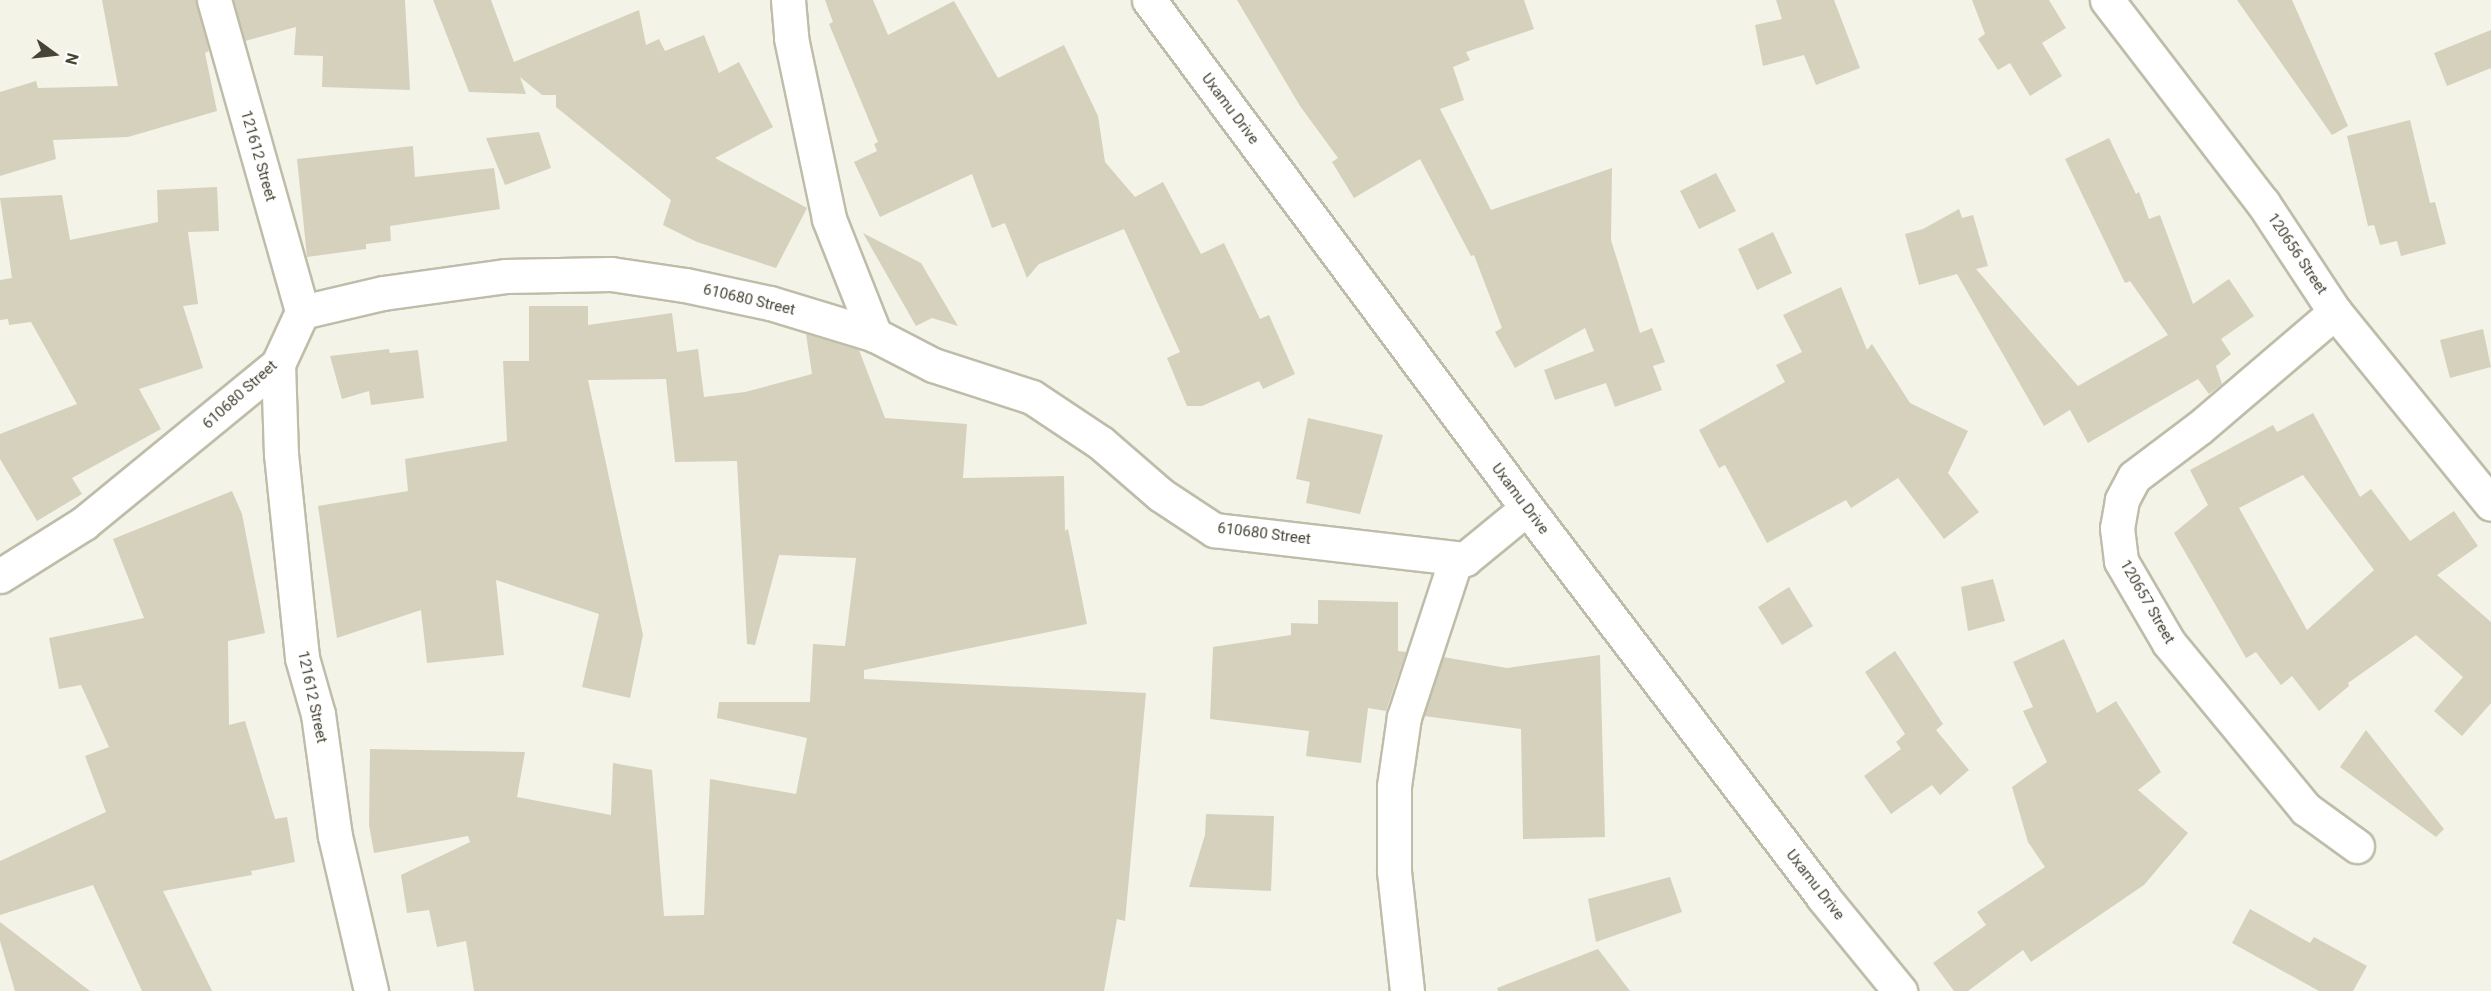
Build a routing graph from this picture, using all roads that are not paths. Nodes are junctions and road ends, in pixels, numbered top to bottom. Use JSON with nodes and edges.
{"nodes":[{"id":1,"x":214,"y":0,"type":"edge"},
{"id":2,"x":788,"y":0,"type":"edge"},
{"id":3,"x":1149,"y":0,"type":"edge"},
{"id":4,"x":2107,"y":0,"type":"edge"},
{"id":5,"x":302,"y":312,"type":"junction"},
{"id":6,"x":2335,"y":312,"type":"junction"},
{"id":7,"x":875,"y":335,"type":"junction"},
{"id":8,"x":278,"y":364,"type":"junction"},
{"id":9,"x":2491,"y":504,"type":"edge"},
{"id":10,"x":1527,"y":508,"type":"junction"},
{"id":11,"x":1456,"y":559,"type":"junction"},
{"id":12,"x":0,"y":576,"type":"edge"},
{"id":13,"x":2357,"y":846,"type":"dead end"},
{"id":14,"x":371,"y":991,"type":"edge"},
{"id":15,"x":1407,"y":991,"type":"edge"},
{"id":16,"x":1900,"y":991,"type":"edge"}],
"edges":[{"from":1,"to":5,"type":"street","name":"121612 Street"},
{"from":2,"to":7,"type":"street"},
{"from":3,"to":10,"type":"street","name":"Uxamu Drive"},
{"from":4,"to":6,"type":"street","name":"120656 Street"},
{"from":5,"to":7,"type":"street","name":"610680 Street"},
{"from":5,"to":8,"type":"street","name":"610680 Street"},
{"from":6,"to":9,"type":"street","name":"120656 Street"},
{"from":6,"to":13,"type":"street","name":"120657 Street"},
{"from":7,"to":11,"type":"street","name":"610680 Street"},
{"from":8,"to":12,"type":"street","name":"610680 Street"},
{"from":8,"to":14,"type":"street","name":"121612 Street"},
{"from":10,"to":11,"type":"street"},
{"from":10,"to":16,"type":"street","name":"Uxamu Drive"},
{"from":11,"to":15,"type":"street"}]}
